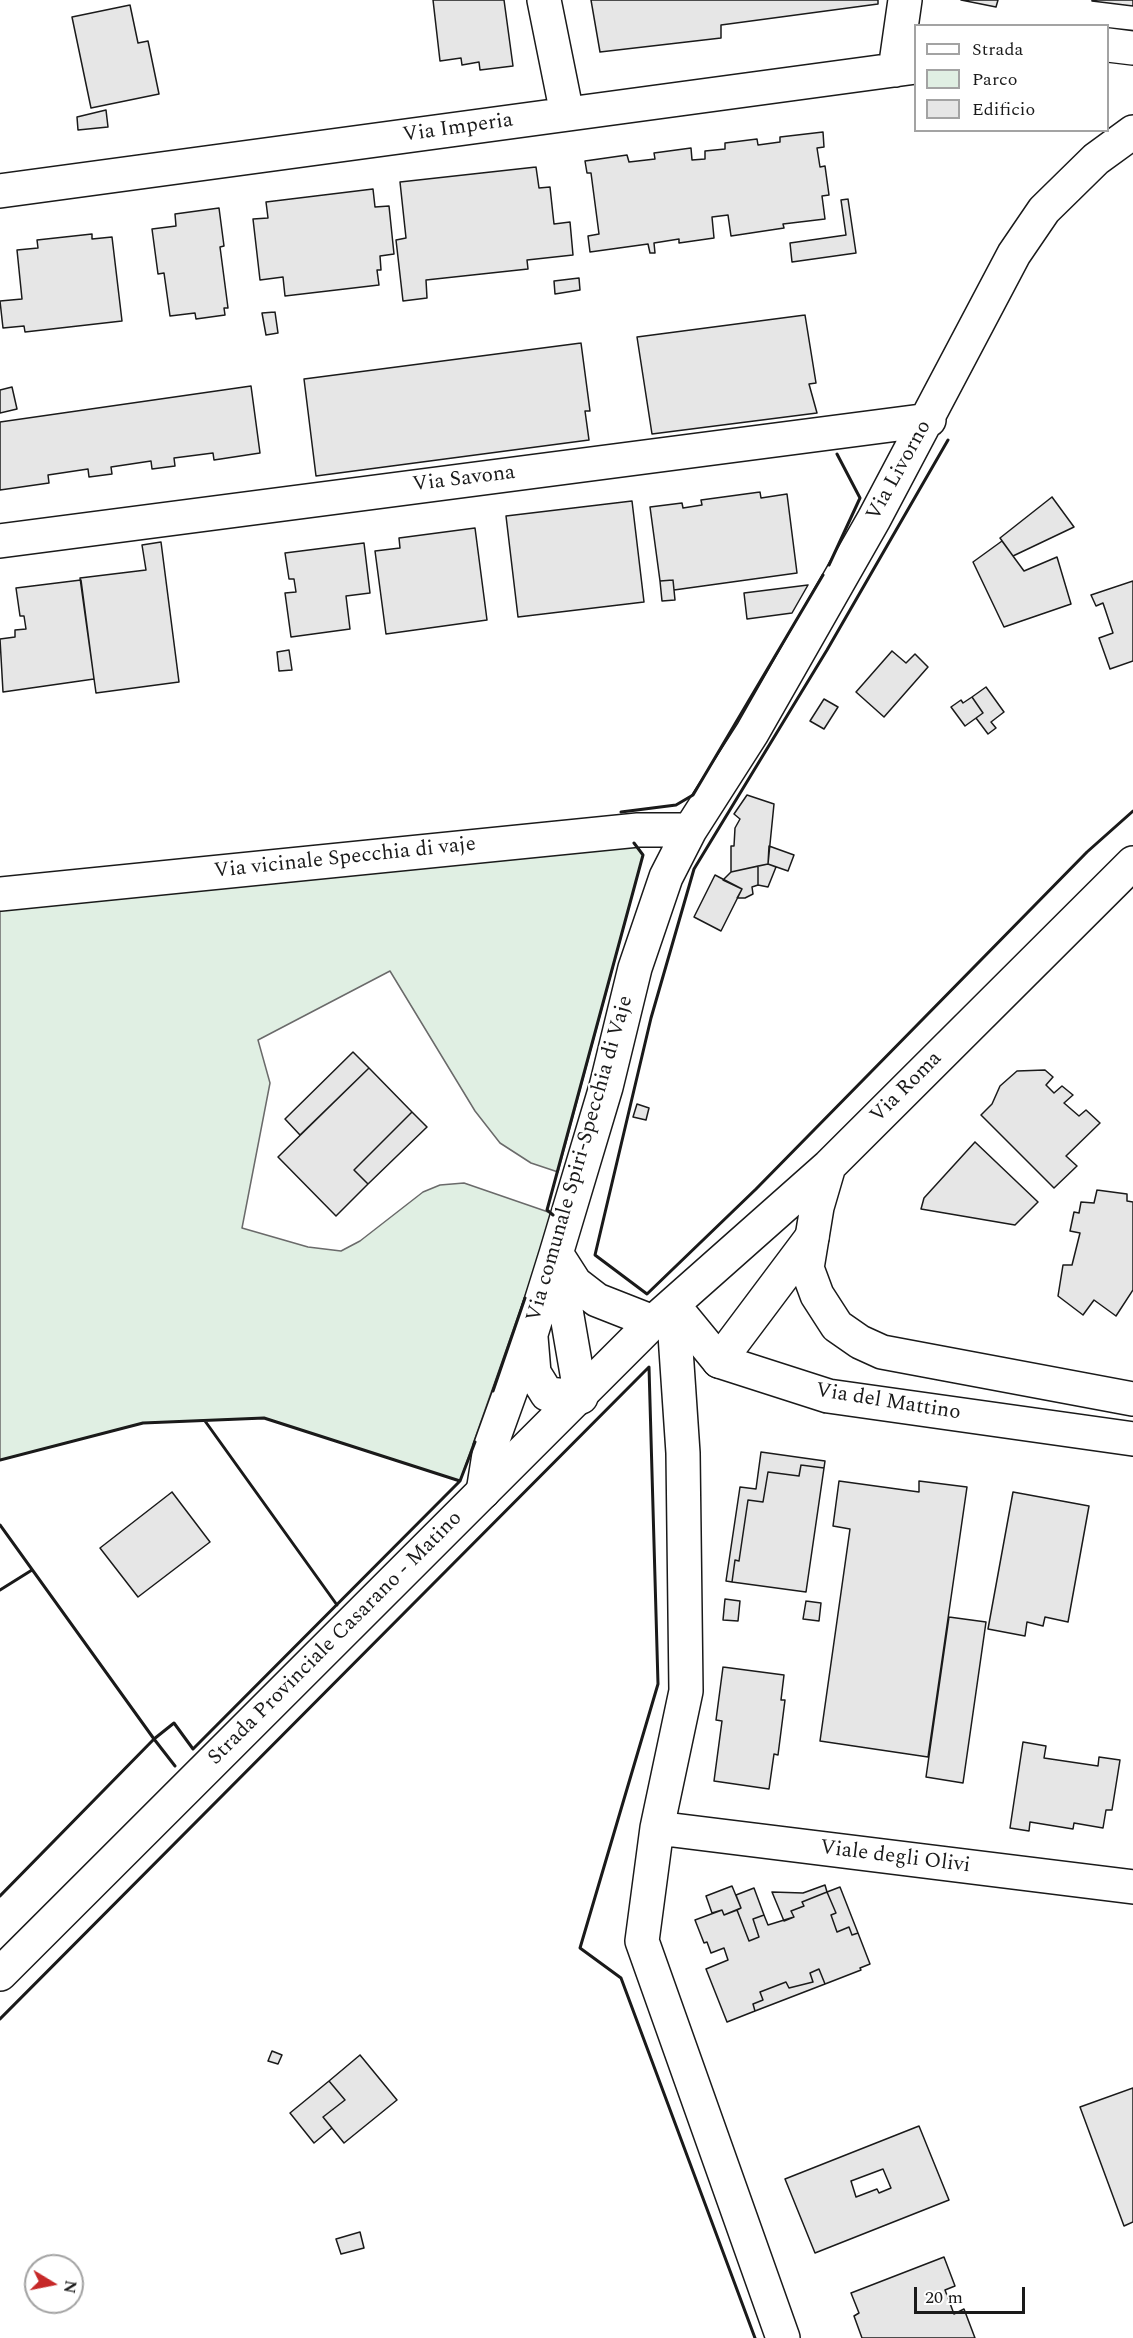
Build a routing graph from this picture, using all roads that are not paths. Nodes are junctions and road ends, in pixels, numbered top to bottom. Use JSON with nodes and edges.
{"nodes":[{"id":1,"x":544,"y":0,"type":"edge"},
{"id":2,"x":905,"y":0,"type":"edge"},
{"id":3,"x":1109,"y":45,"type":"edge"},
{"id":4,"x":1133,"y":48,"type":"edge"},
{"id":5,"x":905,"y":68,"type":"edge"},
{"id":6,"x":567,"y":114,"type":"junction"},
{"id":7,"x":1133,"y":132,"type":"edge"},
{"id":8,"x":0,"y":191,"type":"edge"},
{"id":9,"x":928,"y":420,"type":"junction"},
{"id":10,"x":0,"y":541,"type":"edge"},
{"id":11,"x":690,"y":830,"type":"junction"},
{"id":12,"x":1133,"y":863,"type":"edge"},
{"id":13,"x":0,"y":894,"type":"edge"},
{"id":14,"x":829,"y":1166,"type":"junction"},
{"id":15,"x":812,"y":1237,"type":"junction"},
{"id":16,"x":556,"y":1254,"type":"junction"},
{"id":17,"x":663,"y":1313,"type":"junction"},
{"id":18,"x":531,"y":1334,"type":"junction"},
{"id":19,"x":719,"y":1361,"type":"junction"},
{"id":20,"x":581,"y":1397,"type":"junction"},
{"id":21,"x":1133,"y":1399,"type":"edge"},
{"id":22,"x":1133,"y":1439,"type":"edge"},
{"id":23,"x":483,"y":1492,"type":"junction"},
{"id":24,"x":657,"y":1828,"type":"junction"},
{"id":25,"x":1133,"y":1887,"type":"edge"},
{"id":26,"x":0,"y":1974,"type":"edge"},
{"id":27,"x":783,"y":2338,"type":"edge"}],
"edges":[{"from":1,"to":6,"type":"street"},
{"from":2,"to":5,"type":"street"},
{"from":3,"to":4,"type":"street"},
{"from":5,"to":6,"type":"street","name":"Via Imperia"},
{"from":6,"to":8,"type":"street","name":"Via Imperia"},
{"from":7,"to":9,"type":"street","name":"Via Livorno"},
{"from":9,"to":10,"type":"street","name":"Via Savona"},
{"from":9,"to":11,"type":"street","name":"Via Livorno"},
{"from":11,"to":13,"type":"street","name":"Via vicinale Specchia di vaje"},
{"from":11,"to":16,"type":"street","name":"Via comunale Spiri-Specchia di Vaje"},
{"from":12,"to":14,"type":"street","name":"Via Roma"},
{"from":14,"to":15,"type":"street"},
{"from":14,"to":17,"type":"street","name":"Via Roma"},
{"from":15,"to":19,"type":"street"},
{"from":15,"to":21,"type":"street"},
{"from":16,"to":17,"type":"street"},
{"from":16,"to":18,"type":"street","name":"Via comunale Spiri-Specchia di Vaje"},
{"from":16,"to":20,"type":"street"},
{"from":17,"to":19,"type":"street"},
{"from":17,"to":20,"type":"street","name":"Strada Provinciale Casarano - Matino"},
{"from":17,"to":24,"type":"street"},
{"from":18,"to":20,"type":"street"},
{"from":18,"to":23,"type":"street","name":"Via comunale Spiri-Specchia di Vaje"},
{"from":19,"to":22,"type":"street","name":"Via del Mattino"},
{"from":20,"to":23,"type":"street","name":"Strada Provinciale Casarano - Matino"},
{"from":23,"to":26,"type":"street","name":"Strada Provinciale Casarano - Matino"},
{"from":24,"to":25,"type":"street","name":"Viale degli Olivi"},
{"from":24,"to":27,"type":"street"}]}
